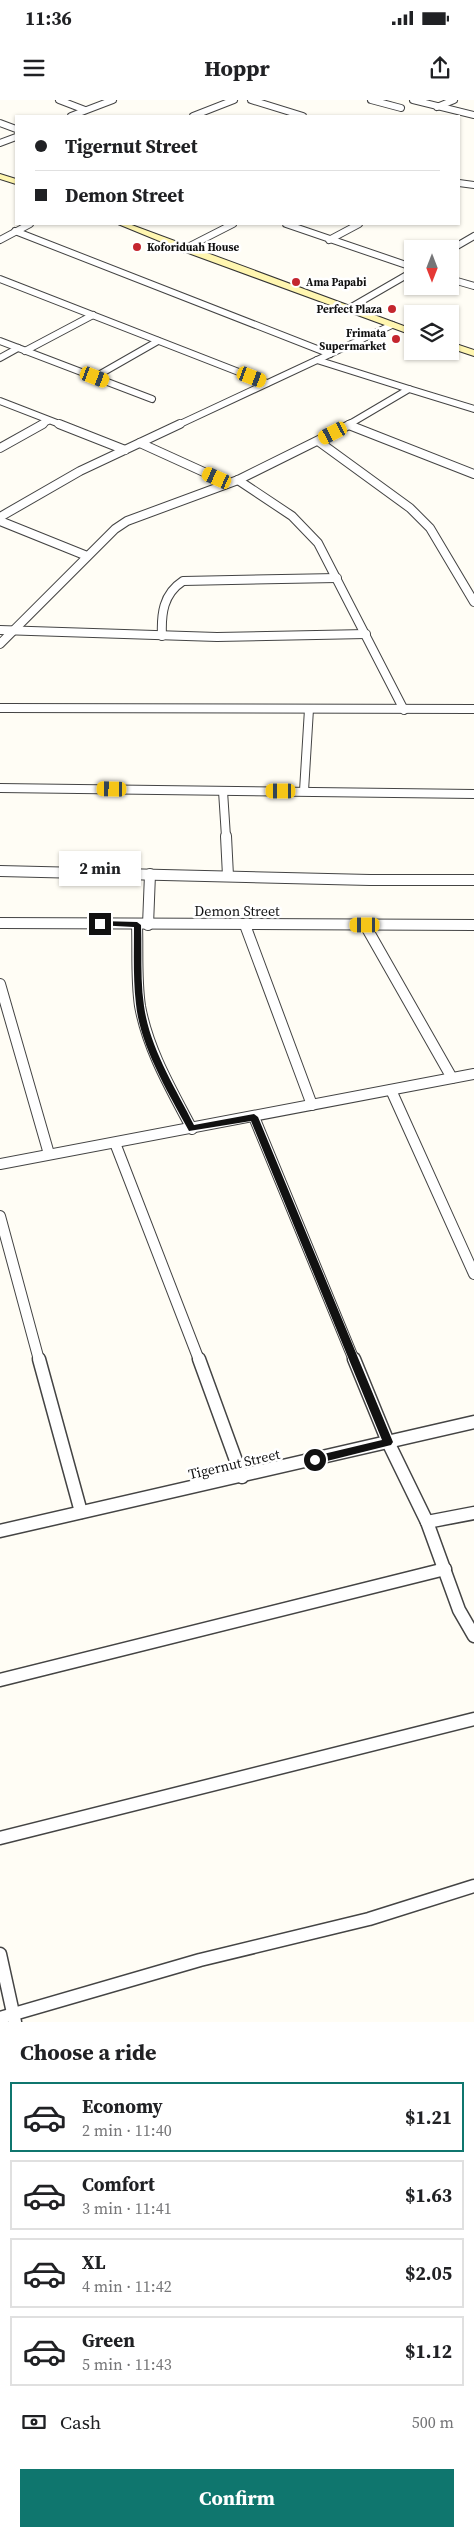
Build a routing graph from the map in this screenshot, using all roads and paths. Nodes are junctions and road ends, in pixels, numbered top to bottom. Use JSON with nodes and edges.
{"nodes":[{"id":1,"x":59,"y":100,"type":"edge"},
{"id":2,"x":113,"y":100,"type":"edge"},
{"id":3,"x":234,"y":100,"type":"edge"},
{"id":4,"x":251,"y":100,"type":"edge"},
{"id":5,"x":371,"y":100,"type":"edge"},
{"id":6,"x":414,"y":100,"type":"edge"},
{"id":7,"x":454,"y":100,"type":"edge"},
{"id":8,"x":437,"y":107,"type":"junction"},
{"id":9,"x":401,"y":108,"type":"junction"},
{"id":10,"x":85,"y":110,"type":"junction"},
{"id":11,"x":73,"y":115,"type":"edge"},
{"id":12,"x":196,"y":115,"type":"edge"},
{"id":13,"x":300,"y":115,"type":"edge"},
{"id":14,"x":396,"y":115,"type":"edge"},
{"id":15,"x":474,"y":116,"type":"edge"},
{"id":16,"x":0,"y":123,"type":"edge"},
{"id":17,"x":15,"y":129,"type":"edge"},
{"id":18,"x":15,"y":137,"type":"edge"},
{"id":19,"x":0,"y":143,"type":"edge"},
{"id":20,"x":0,"y":176,"type":"edge"},
{"id":21,"x":15,"y":182,"type":"edge"},
{"id":22,"x":460,"y":183,"type":"edge"},
{"id":23,"x":474,"y":185,"type":"edge"},
{"id":24,"x":28,"y":225,"type":"edge"},
{"id":25,"x":124,"y":225,"type":"edge"},
{"id":26,"x":231,"y":225,"type":"edge"},
{"id":27,"x":289,"y":225,"type":"edge"},
{"id":28,"x":357,"y":225,"type":"edge"},
{"id":29,"x":15,"y":231,"type":"junction"},
{"id":30,"x":474,"y":236,"type":"edge"},
{"id":31,"x":0,"y":240,"type":"edge"},
{"id":32,"x":329,"y":240,"type":"junction"},
{"id":33,"x":471,"y":242,"type":"edge"},
{"id":34,"x":459,"y":247,"type":"edge"},
{"id":35,"x":184,"y":249,"type":"junction"},
{"id":36,"x":404,"y":264,"type":"edge"},
{"id":37,"x":404,"y":277,"type":"edge"},
{"id":38,"x":0,"y":279,"type":"edge"},
{"id":39,"x":459,"y":282,"type":"edge"},
{"id":40,"x":474,"y":286,"type":"edge"},
{"id":41,"x":348,"y":309,"type":"junction"},
{"id":42,"x":93,"y":315,"type":"junction"},
{"id":43,"x":392,"y":325,"type":"junction"},
{"id":44,"x":404,"y":329,"type":"edge"},
{"id":45,"x":0,"y":340,"type":"edge"},
{"id":46,"x":158,"y":341,"type":"junction"},
{"id":47,"x":459,"y":348,"type":"edge"},
{"id":48,"x":22,"y":350,"type":"junction"},
{"id":49,"x":474,"y":353,"type":"edge"},
{"id":50,"x":330,"y":354,"type":"junction"},
{"id":51,"x":0,"y":358,"type":"edge"},
{"id":52,"x":317,"y":360,"type":"junction"},
{"id":53,"x":95,"y":377,"type":"junction"},
{"id":54,"x":267,"y":383,"type":"junction"},
{"id":55,"x":410,"y":389,"type":"junction"},
{"id":56,"x":152,"y":399,"type":"dead end"},
{"id":57,"x":0,"y":401,"type":"edge"},
{"id":58,"x":474,"y":409,"type":"edge"},
{"id":59,"x":48,"y":421,"type":"junction"},
{"id":60,"x":349,"y":425,"type":"junction"},
{"id":61,"x":318,"y":441,"type":"junction"},
{"id":62,"x":140,"y":443,"type":"junction"},
{"id":63,"x":0,"y":448,"type":"edge"},
{"id":64,"x":125,"y":450,"type":"junction"},
{"id":65,"x":474,"y":474,"type":"edge"},
{"id":66,"x":238,"y":480,"type":"junction"},
{"id":67,"x":228,"y":483,"type":"junction"},
{"id":68,"x":0,"y":517,"type":"edge"},
{"id":69,"x":0,"y":521,"type":"edge"},
{"id":70,"x":87,"y":556,"type":"junction"},
{"id":71,"x":337,"y":578,"type":"junction"},
{"id":72,"x":474,"y":602,"type":"edge"},
{"id":73,"x":0,"y":630,"type":"edge"},
{"id":74,"x":12,"y":631,"type":"junction"},
{"id":75,"x":366,"y":634,"type":"junction"},
{"id":76,"x":162,"y":636,"type":"junction"},
{"id":77,"x":0,"y":644,"type":"edge"},
{"id":78,"x":0,"y":708,"type":"edge"},
{"id":79,"x":309,"y":709,"type":"junction"},
{"id":80,"x":474,"y":709,"type":"edge"},
{"id":81,"x":404,"y":710,"type":"junction"},
{"id":82,"x":0,"y":788,"type":"edge"},
{"id":83,"x":223,"y":791,"type":"junction"},
{"id":84,"x":304,"y":791,"type":"junction"},
{"id":85,"x":474,"y":794,"type":"edge"},
{"id":86,"x":0,"y":872,"type":"edge"},
{"id":87,"x":150,"y":874,"type":"junction"},
{"id":88,"x":228,"y":876,"type":"junction"},
{"id":89,"x":474,"y":880,"type":"edge"},
{"id":90,"x":0,"y":923,"type":"edge"},
{"id":91,"x":474,"y":924,"type":"edge"},
{"id":92,"x":137,"y":925,"type":"junction"},
{"id":93,"x":148,"y":925,"type":"junction"},
{"id":94,"x":245,"y":925,"type":"junction"},
{"id":95,"x":365,"y":925,"type":"junction"},
{"id":96,"x":0,"y":984,"type":"edge"},
{"id":97,"x":474,"y":1074,"type":"edge"},
{"id":98,"x":452,"y":1078,"type":"junction"},
{"id":99,"x":390,"y":1090,"type":"junction"},
{"id":100,"x":312,"y":1105,"type":"junction"},
{"id":101,"x":254,"y":1117,"type":"junction"},
{"id":102,"x":192,"y":1129,"type":"junction"},
{"id":103,"x":115,"y":1143,"type":"junction"},
{"id":104,"x":49,"y":1154,"type":"junction"},
{"id":105,"x":0,"y":1164,"type":"edge"},
{"id":106,"x":0,"y":1216,"type":"edge"},
{"id":107,"x":474,"y":1274,"type":"edge"},
{"id":108,"x":474,"y":1422,"type":"edge"},
{"id":109,"x":388,"y":1442,"type":"junction"},
{"id":110,"x":242,"y":1477,"type":"junction"},
{"id":111,"x":81,"y":1512,"type":"junction"},
{"id":112,"x":474,"y":1513,"type":"edge"},
{"id":113,"x":427,"y":1522,"type":"junction"},
{"id":114,"x":0,"y":1531,"type":"edge"},
{"id":115,"x":445,"y":1569,"type":"junction"},
{"id":116,"x":474,"y":1636,"type":"edge"},
{"id":117,"x":0,"y":1680,"type":"edge"},
{"id":118,"x":474,"y":1719,"type":"edge"},
{"id":119,"x":0,"y":1838,"type":"edge"},
{"id":120,"x":474,"y":1886,"type":"edge"},
{"id":121,"x":0,"y":1954,"type":"edge"},
{"id":122,"x":9,"y":2018,"type":"edge"}],
"edges":[{"from":1,"to":10,"type":"street"},
{"from":2,"to":10,"type":"street"},
{"from":3,"to":12,"type":"street"},
{"from":4,"to":13,"type":"street"},
{"from":5,"to":9,"type":"street"},
{"from":6,"to":8,"type":"street"},
{"from":6,"to":9,"type":"street"},
{"from":7,"to":8,"type":"street"},
{"from":8,"to":15,"type":"street"},
{"from":9,"to":14,"type":"street"},
{"from":10,"to":11,"type":"street"},
{"from":16,"to":17,"type":"street"},
{"from":18,"to":19,"type":"street"},
{"from":20,"to":21,"type":"street"},
{"from":22,"to":23,"type":"street"},
{"from":24,"to":29,"type":"street"},
{"from":25,"to":35,"type":"street"},
{"from":26,"to":35,"type":"street"},
{"from":27,"to":32,"type":"street"},
{"from":28,"to":32,"type":"street"},
{"from":29,"to":31,"type":"street"},
{"from":29,"to":50,"type":"street"},
{"from":30,"to":33,"type":"street"},
{"from":32,"to":36,"type":"street"},
{"from":33,"to":34,"type":"street"},
{"from":35,"to":41,"type":"street"},
{"from":37,"to":41,"type":"street"},
{"from":38,"to":42,"type":"street"},
{"from":39,"to":40,"type":"street"},
{"from":41,"to":43,"type":"street"},
{"from":42,"to":46,"type":"street"},
{"from":42,"to":48,"type":"street"},
{"from":43,"to":44,"type":"street"},
{"from":43,"to":50,"type":"street"},
{"from":45,"to":48,"type":"street"},
{"from":46,"to":53,"type":"street"},
{"from":46,"to":54,"type":"street"},
{"from":47,"to":49,"type":"street"},
{"from":48,"to":51,"type":"street"},
{"from":48,"to":53,"type":"street"},
{"from":50,"to":52,"type":"street"},
{"from":52,"to":54,"type":"street"},
{"from":52,"to":55,"type":"street"},
{"from":53,"to":56,"type":"street"},
{"from":54,"to":62,"type":"street"},
{"from":55,"to":58,"type":"street"},
{"from":55,"to":60,"type":"street"},
{"from":57,"to":59,"type":"street"},
{"from":59,"to":63,"type":"street"},
{"from":59,"to":64,"type":"street"},
{"from":60,"to":61,"type":"street"},
{"from":60,"to":65,"type":"street"},
{"from":61,"to":66,"type":"street"},
{"from":61,"to":72,"type":"street"},
{"from":62,"to":64,"type":"street"},
{"from":62,"to":67,"type":"street"},
{"from":64,"to":68,"type":"street"},
{"from":66,"to":67,"type":"street"},
{"from":66,"to":71,"type":"street"},
{"from":67,"to":70,"type":"street"},
{"from":69,"to":70,"type":"street"},
{"from":70,"to":74,"type":"street"},
{"from":71,"to":75,"type":"street"},
{"from":71,"to":76,"type":"street"},
{"from":73,"to":74,"type":"street"},
{"from":74,"to":76,"type":"street"},
{"from":74,"to":77,"type":"street"},
{"from":75,"to":76,"type":"street"},
{"from":75,"to":81,"type":"street"},
{"from":78,"to":79,"type":"street"},
{"from":79,"to":81,"type":"street"},
{"from":79,"to":84,"type":"street"},
{"from":80,"to":81,"type":"street"},
{"from":82,"to":83,"type":"street"},
{"from":83,"to":84,"type":"street"},
{"from":83,"to":88,"type":"street"},
{"from":84,"to":85,"type":"street"},
{"from":86,"to":87,"type":"street"},
{"from":87,"to":88,"type":"street"},
{"from":87,"to":93,"type":"street"},
{"from":88,"to":89,"type":"street"},
{"from":90,"to":92,"type":"street","name":"Demon Street"},
{"from":91,"to":95,"type":"street","name":"Demon Street"},
{"from":92,"to":93,"type":"street","name":"Demon Street"},
{"from":92,"to":102,"type":"street"},
{"from":93,"to":94,"type":"street","name":"Demon Street"},
{"from":94,"to":95,"type":"street","name":"Demon Street"},
{"from":94,"to":100,"type":"street"},
{"from":95,"to":98,"type":"street"},
{"from":96,"to":104,"type":"street"},
{"from":97,"to":98,"type":"street"},
{"from":98,"to":99,"type":"street"},
{"from":99,"to":100,"type":"street"},
{"from":99,"to":107,"type":"street"},
{"from":100,"to":101,"type":"street"},
{"from":101,"to":102,"type":"street"},
{"from":101,"to":109,"type":"street"},
{"from":102,"to":103,"type":"street"},
{"from":103,"to":104,"type":"street"},
{"from":103,"to":110,"type":"street"},
{"from":104,"to":105,"type":"street"},
{"from":106,"to":111,"type":"street"},
{"from":108,"to":109,"type":"street","name":"Tigernut Street"},
{"from":109,"to":110,"type":"street","name":"Tigernut Street"},
{"from":109,"to":113,"type":"street"},
{"from":110,"to":111,"type":"street","name":"Tigernut Street"},
{"from":111,"to":114,"type":"street","name":"Tigernut Street"},
{"from":112,"to":113,"type":"street"},
{"from":113,"to":115,"type":"street"},
{"from":115,"to":116,"type":"street"},
{"from":115,"to":117,"type":"street"},
{"from":118,"to":119,"type":"street"},
{"from":120,"to":122,"type":"street"},
{"from":121,"to":122,"type":"street"}]}
